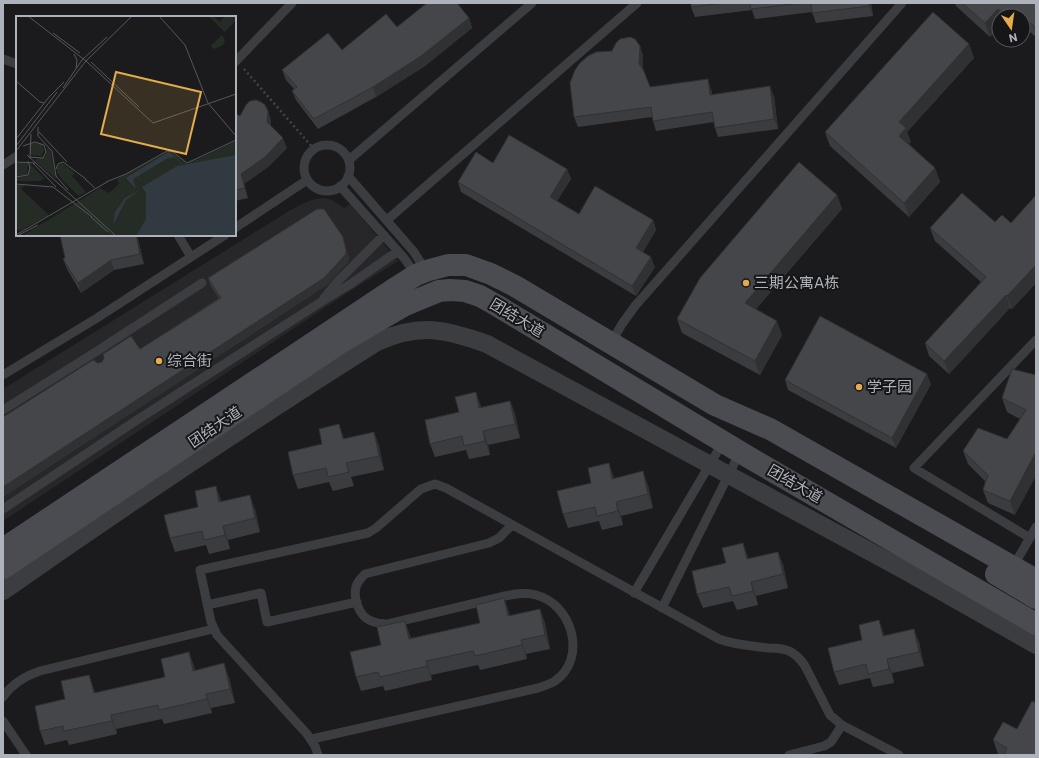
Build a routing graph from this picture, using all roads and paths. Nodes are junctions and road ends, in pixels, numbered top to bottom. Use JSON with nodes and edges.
{"nodes":[{"id":1,"x":292,"y":3,"type":"edge"},
{"id":2,"x":532,"y":3,"type":"edge"},
{"id":3,"x":637,"y":3,"type":"edge"},
{"id":4,"x":902,"y":3,"type":"edge"},
{"id":5,"x":3,"y":59,"type":"edge"},
{"id":6,"x":236,"y":61,"type":"edge"},
{"id":7,"x":16,"y":64,"type":"edge"},
{"id":8,"x":314,"y":149,"type":"junction"},
{"id":9,"x":3,"y":154,"type":"edge"},
{"id":10,"x":15,"y":158,"type":"edge"},
{"id":11,"x":349,"y":160,"type":"junction"},
{"id":12,"x":3,"y":165,"type":"edge"},
{"id":13,"x":348,"y":176,"type":"junction"},
{"id":14,"x":308,"y":180,"type":"junction"},
{"id":15,"x":340,"y":186,"type":"junction"},
{"id":16,"x":387,"y":220,"type":"junction"},
{"id":17,"x":236,"y":227,"type":"edge"},
{"id":18,"x":384,"y":235,"type":"junction"},
{"id":19,"x":179,"y":236,"type":"edge"},
{"id":20,"x":223,"y":236,"type":"edge"},
{"id":21,"x":398,"y":251,"type":"junction"},
{"id":22,"x":191,"y":257,"type":"junction"},
{"id":23,"x":421,"y":273,"type":"junction"},
{"id":24,"x":202,"y":283,"type":"dead end"},
{"id":25,"x":321,"y":302,"type":"junction"},
{"id":26,"x":1036,"y":340,"type":"edge"},
{"id":27,"x":611,"y":343,"type":"junction"},
{"id":28,"x":3,"y":375,"type":"edge"},
{"id":29,"x":715,"y":405,"type":"junction"},
{"id":30,"x":3,"y":410,"type":"edge"},
{"id":31,"x":738,"y":451,"type":"junction"},
{"id":32,"x":710,"y":465,"type":"junction"},
{"id":33,"x":728,"y":475,"type":"junction"},
{"id":34,"x":3,"y":509,"type":"edge"},
{"id":35,"x":512,"y":525,"type":"junction"},
{"id":36,"x":1036,"y":528,"type":"edge"},
{"id":37,"x":1030,"y":538,"type":"junction"},
{"id":38,"x":3,"y":549,"type":"edge"},
{"id":39,"x":1013,"y":567,"type":"junction"},
{"id":40,"x":3,"y":568,"type":"edge"},
{"id":41,"x":1036,"y":580,"type":"edge"},
{"id":42,"x":3,"y":591,"type":"edge"},
{"id":43,"x":634,"y":593,"type":"junction"},
{"id":44,"x":1036,"y":598,"type":"edge"},
{"id":45,"x":357,"y":602,"type":"junction"},
{"id":46,"x":207,"y":604,"type":"junction"},
{"id":47,"x":662,"y":608,"type":"junction"},
{"id":48,"x":1036,"y":610,"type":"edge"},
{"id":49,"x":1036,"y":624,"type":"edge"},
{"id":50,"x":213,"y":629,"type":"junction"},
{"id":51,"x":1036,"y":644,"type":"edge"},
{"id":52,"x":3,"y":697,"type":"edge"},
{"id":53,"x":3,"y":721,"type":"edge"},
{"id":54,"x":842,"y":725,"type":"junction"},
{"id":55,"x":312,"y":739,"type":"junction"},
{"id":56,"x":26,"y":755,"type":"edge"},
{"id":57,"x":318,"y":755,"type":"edge"},
{"id":58,"x":789,"y":755,"type":"edge"},
{"id":59,"x":899,"y":755,"type":"edge"}],
"edges":[{"from":1,"to":6,"type":"lane"},
{"from":2,"to":11,"type":"lane"},
{"from":3,"to":16,"type":"lane"},
{"from":4,"to":27,"type":"lane"},
{"from":5,"to":7,"type":"lane"},
{"from":6,"to":8,"type":"path"},
{"from":8,"to":11,"type":"lane"},
{"from":8,"to":14,"type":"lane"},
{"from":9,"to":10,"type":"lane"},
{"from":10,"to":12,"type":"lane"},
{"from":11,"to":13,"type":"lane"},
{"from":13,"to":15,"type":"lane"},
{"from":13,"to":16,"type":"lane"},
{"from":14,"to":15,"type":"lane"},
{"from":14,"to":17,"type":"lane"},
{"from":15,"to":18,"type":"lane"},
{"from":16,"to":23,"type":"lane"},
{"from":18,"to":21,"type":"lane"},
{"from":18,"to":25,"type":"lane"},
{"from":19,"to":22,"type":"lane"},
{"from":20,"to":22,"type":"lane"},
{"from":21,"to":23,"type":"lane"},
{"from":21,"to":25,"type":"lane"},
{"from":22,"to":28,"type":"lane"},
{"from":23,"to":27,"type":"main road","name":"团结大道"},
{"from":23,"to":38,"type":"main road","name":"团结大道"},
{"from":24,"to":30,"type":"lane"},
{"from":25,"to":34,"type":"lane"},
{"from":26,"to":37,"type":"lane"},
{"from":27,"to":29,"type":"main road","name":"团结大道"},
{"from":29,"to":39,"type":"main road","name":"团结大道"},
{"from":29,"to":44,"type":"main road"},
{"from":31,"to":32,"type":"lane"},
{"from":31,"to":33,"type":"lane"},
{"from":31,"to":40,"type":"main road","name":"团结大道"},
{"from":31,"to":48,"type":"main road"},
{"from":31,"to":49,"type":"main road","name":"团结大道"},
{"from":32,"to":33,"type":"street"},
{"from":32,"to":42,"type":"street"},
{"from":32,"to":43,"type":"lane"},
{"from":33,"to":47,"type":"lane"},
{"from":33,"to":51,"type":"street"},
{"from":35,"to":43,"type":"lane"},
{"from":35,"to":45,"type":"lane"},
{"from":35,"to":46,"type":"lane"},
{"from":36,"to":37,"type":"lane"},
{"from":37,"to":39,"type":"lane"},
{"from":39,"to":41,"type":"main road","name":"团结大道"},
{"from":43,"to":47,"type":"lane"},
{"from":45,"to":46,"type":"lane"},
{"from":45,"to":55,"type":"lane"},
{"from":46,"to":50,"type":"lane"},
{"from":47,"to":54,"type":"lane"},
{"from":50,"to":52,"type":"lane"},
{"from":50,"to":55,"type":"lane"},
{"from":53,"to":56,"type":"lane"},
{"from":54,"to":58,"type":"lane"},
{"from":54,"to":59,"type":"lane"},
{"from":55,"to":57,"type":"lane"}]}
